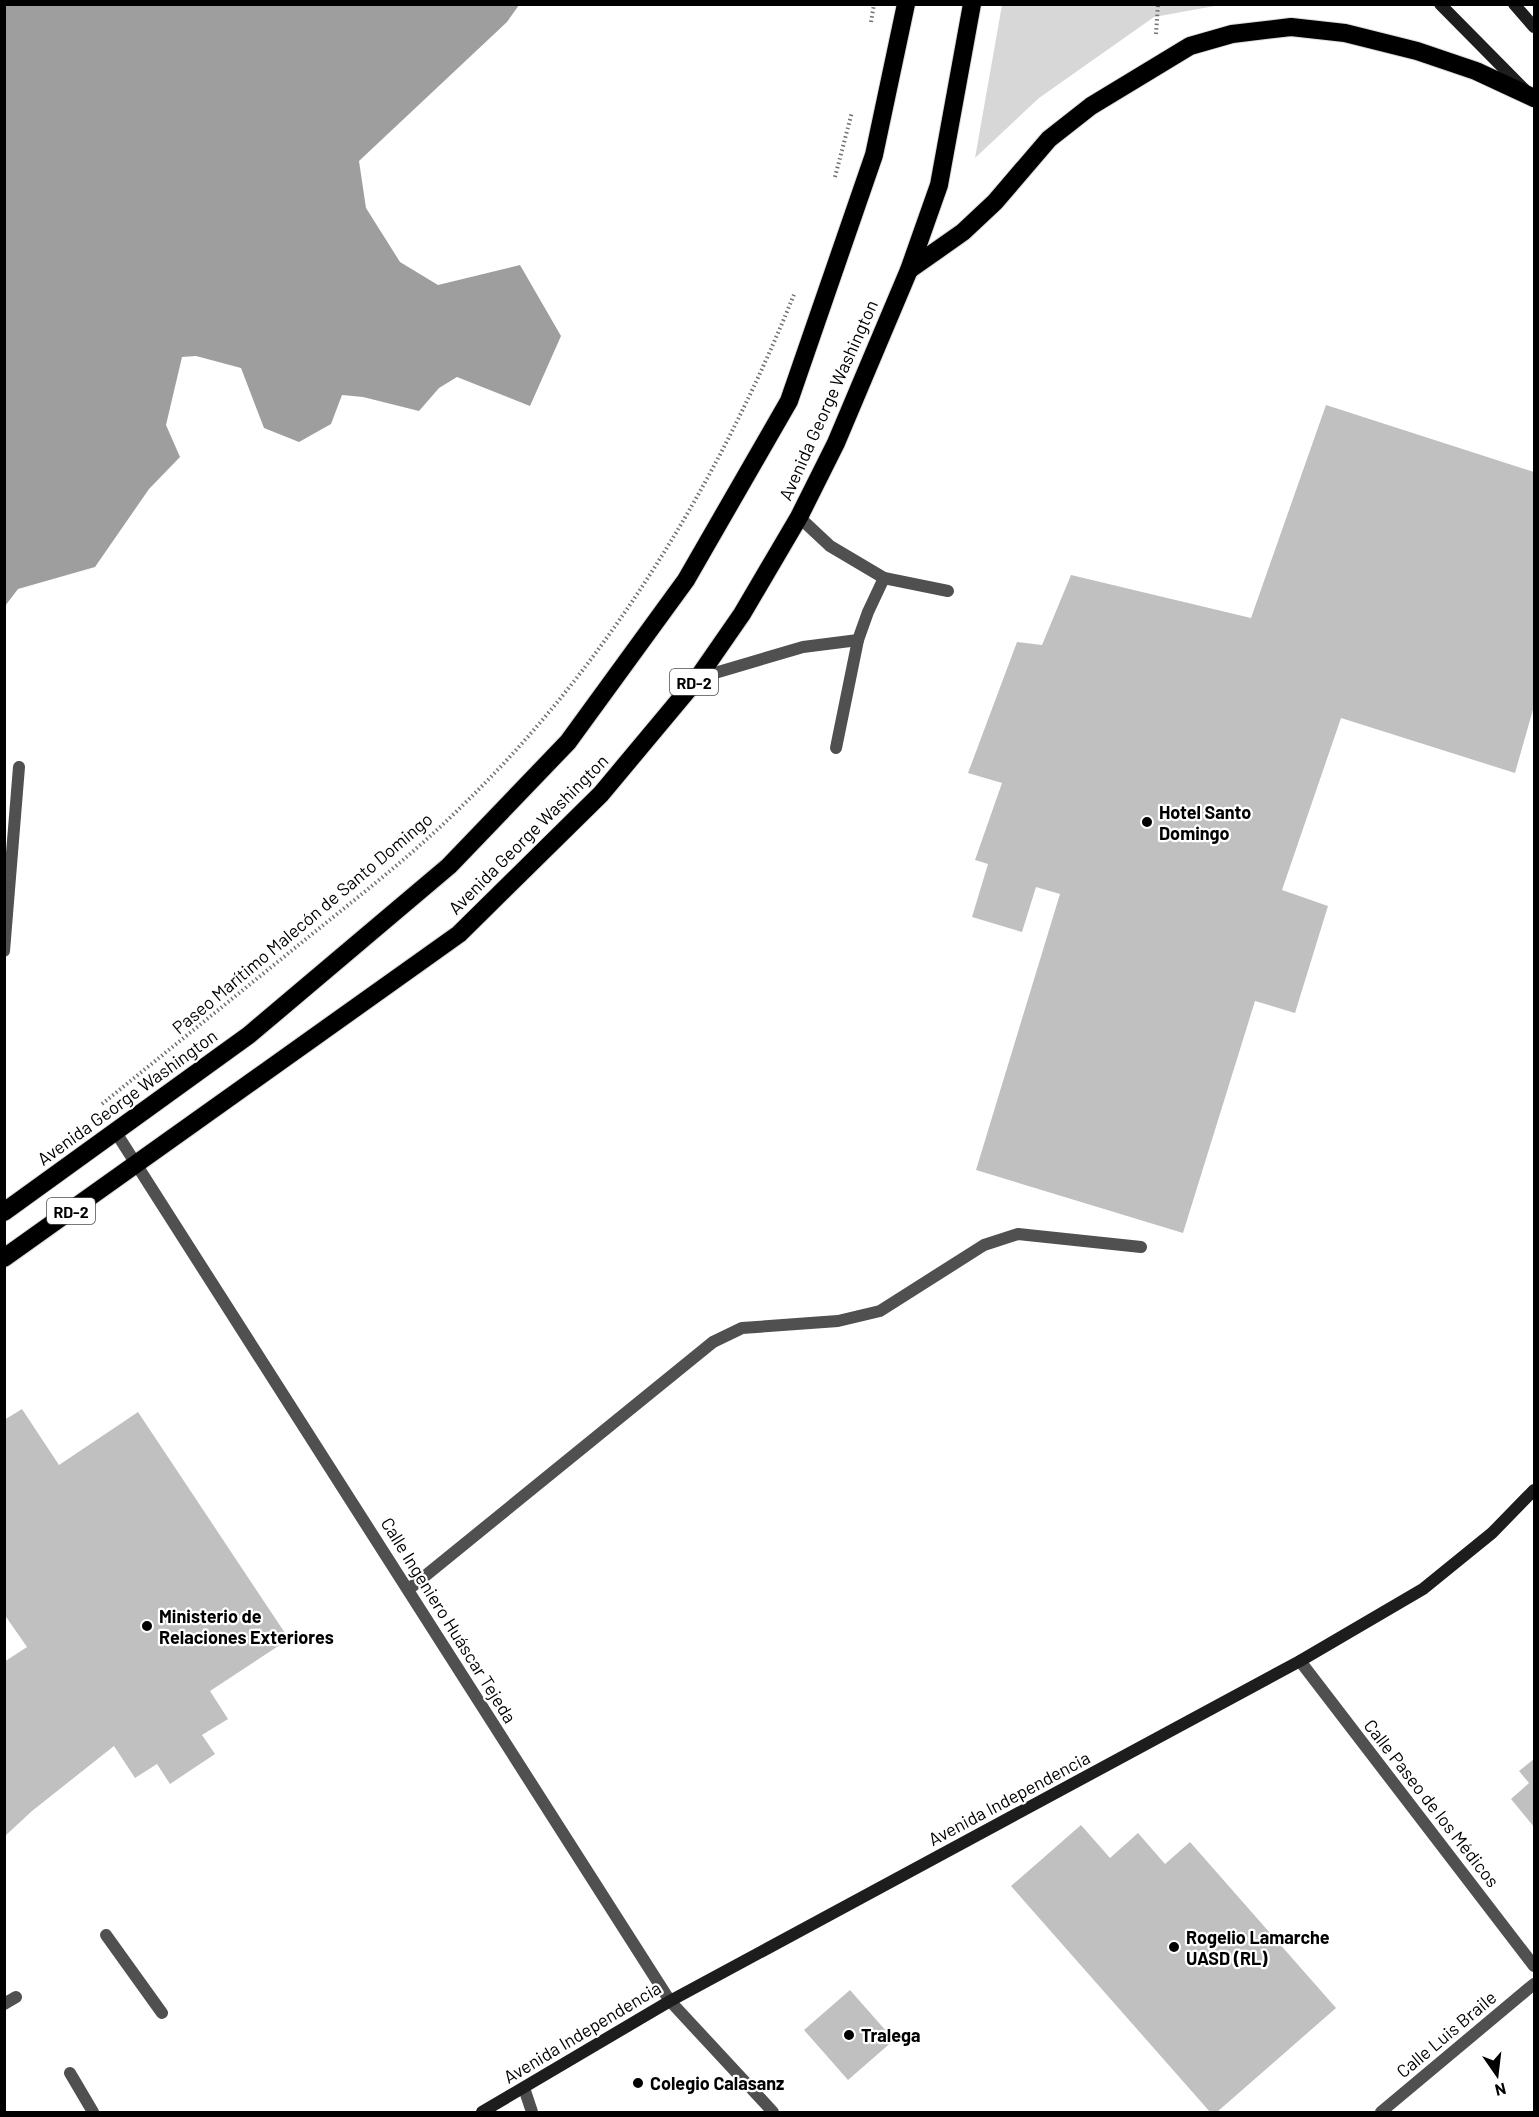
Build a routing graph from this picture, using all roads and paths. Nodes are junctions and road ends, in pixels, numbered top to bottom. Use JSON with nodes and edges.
{"nodes":[{"id":1,"x":874,"y":4,"type":"edge"},
{"id":2,"x":906,"y":4,"type":"edge"},
{"id":3,"x":972,"y":4,"type":"edge"},
{"id":4,"x":1440,"y":4,"type":"edge"},
{"id":5,"x":1514,"y":4,"type":"edge"},
{"id":6,"x":871,"y":25,"type":"dead end"},
{"id":7,"x":1534,"y":27,"type":"edge"},
{"id":8,"x":1534,"y":99,"type":"edge"},
{"id":9,"x":855,"y":101,"type":"dead end"},
{"id":10,"x":833,"y":181,"type":"dead end"},
{"id":11,"x":909,"y":270,"type":"junction"},
{"id":12,"x":799,"y":281,"type":"dead end"},
{"id":13,"x":799,"y":516,"type":"junction"},
{"id":14,"x":884,"y":578,"type":"junction"},
{"id":15,"x":948,"y":591,"type":"dead end"},
{"id":16,"x":858,"y":640,"type":"junction"},
{"id":17,"x":697,"y":679,"type":"junction"},
{"id":18,"x":836,"y":748,"type":"dead end"},
{"id":19,"x":19,"y":767,"type":"dead end"},
{"id":20,"x":4,"y":951,"type":"edge"},
{"id":21,"x":100,"y":1105,"type":"dead end"},
{"id":22,"x":114,"y":1131,"type":"junction"},
{"id":23,"x":138,"y":1163,"type":"junction"},
{"id":24,"x":4,"y":1212,"type":"edge"},
{"id":25,"x":1141,"y":1247,"type":"dead end"},
{"id":26,"x":4,"y":1258,"type":"edge"},
{"id":27,"x":1534,"y":1490,"type":"edge"},
{"id":28,"x":409,"y":1589,"type":"junction"},
{"id":29,"x":1300,"y":1661,"type":"junction"},
{"id":30,"x":106,"y":1935,"type":"dead end"},
{"id":31,"x":1534,"y":1966,"type":"edge"},
{"id":32,"x":1534,"y":1984,"type":"edge"},
{"id":33,"x":16,"y":1997,"type":"dead end"},
{"id":34,"x":670,"y":2001,"type":"junction"},
{"id":35,"x":4,"y":2004,"type":"edge"},
{"id":36,"x":162,"y":2013,"type":"dead end"},
{"id":37,"x":70,"y":2073,"type":"dead end"},
{"id":38,"x":524,"y":2088,"type":"junction"},
{"id":39,"x":93,"y":2112,"type":"edge"},
{"id":40,"x":482,"y":2112,"type":"edge"},
{"id":41,"x":532,"y":2112,"type":"edge"},
{"id":42,"x":773,"y":2112,"type":"edge"},
{"id":43,"x":1381,"y":2112,"type":"edge"}],
"edges":[{"from":1,"to":6,"type":"path"},
{"from":2,"to":22,"type":"highway","name":"Avenida George Washington","number":"RD-2"},
{"from":3,"to":11,"type":"highway","name":"Avenida George Washington","number":"RD-2"},
{"from":4,"to":8,"type":"main road"},
{"from":5,"to":7,"type":"main road"},
{"from":8,"to":11,"type":"highway"},
{"from":9,"to":10,"type":"path"},
{"from":11,"to":13,"type":"highway","name":"Avenida George Washington","number":"RD-2"},
{"from":12,"to":21,"type":"path","name":"Paseo Marítimo Malecón de Santo Domingo"},
{"from":13,"to":14,"type":"street"},
{"from":13,"to":17,"type":"highway","name":"Avenida George Washington","number":"RD-2"},
{"from":14,"to":15,"type":"street"},
{"from":14,"to":16,"type":"street"},
{"from":16,"to":17,"type":"street"},
{"from":16,"to":18,"type":"street"},
{"from":17,"to":23,"type":"highway","name":"Avenida George Washington","number":"RD-2"},
{"from":19,"to":20,"type":"street"},
{"from":22,"to":23,"type":"street","name":"Calle Ingeniero Huáscar Tejeda"},
{"from":22,"to":24,"type":"highway","name":"Avenida George Washington","number":"RD-2"},
{"from":23,"to":26,"type":"highway","name":"Avenida George Washington","number":"RD-2"},
{"from":23,"to":28,"type":"street","name":"Calle Ingeniero Huáscar Tejeda"},
{"from":25,"to":28,"type":"street"},
{"from":27,"to":29,"type":"main road","name":"Avenida Independencia"},
{"from":28,"to":34,"type":"street","name":"Calle Ingeniero Huáscar Tejeda"},
{"from":29,"to":31,"type":"street","name":"Calle Paseo de los Médicos"},
{"from":29,"to":34,"type":"main road","name":"Avenida Independencia"},
{"from":30,"to":36,"type":"street"},
{"from":32,"to":43,"type":"street","name":"Calle Luis Braile"},
{"from":33,"to":35,"type":"street"},
{"from":34,"to":38,"type":"main road","name":"Avenida Independencia"},
{"from":34,"to":42,"type":"street","name":"Calle Ingeniero Huáscar Tejeda"},
{"from":37,"to":39,"type":"street"},
{"from":38,"to":40,"type":"main road","name":"Avenida Independencia"},
{"from":38,"to":41,"type":"street"}]}
